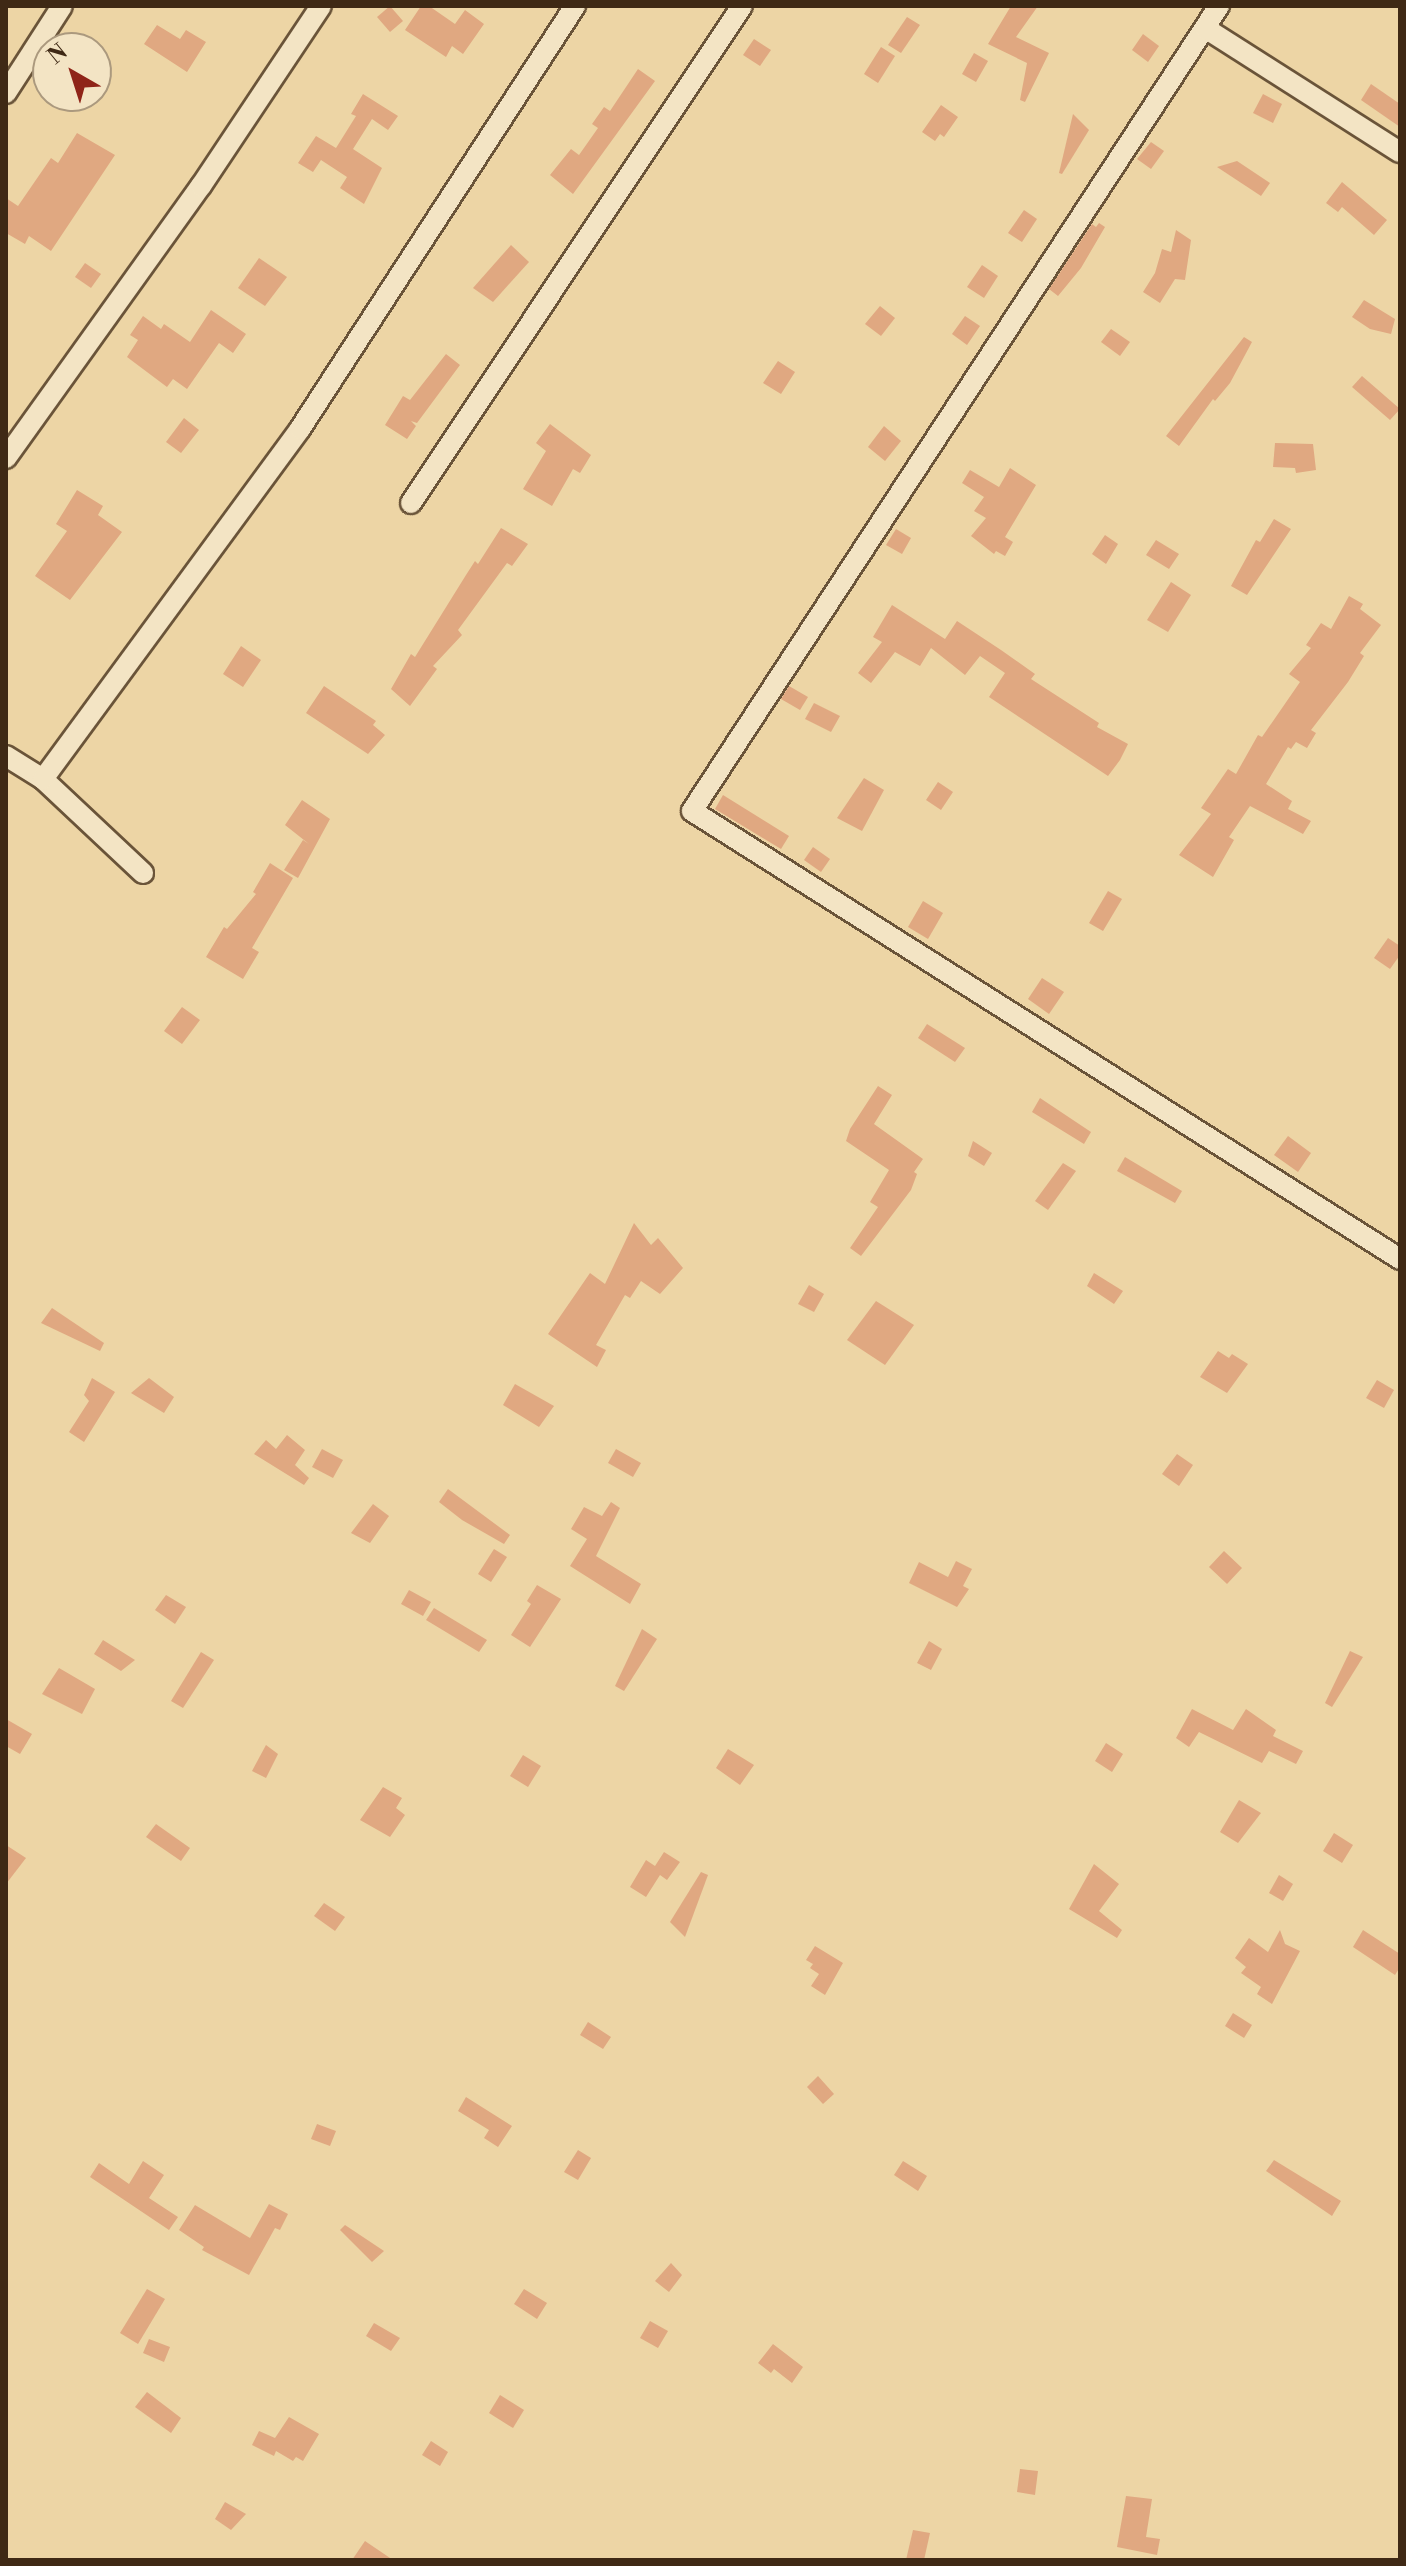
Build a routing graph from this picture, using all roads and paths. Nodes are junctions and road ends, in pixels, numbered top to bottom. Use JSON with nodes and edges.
{"nodes":[{"id":1,"x":62,"y":6,"type":"edge"},
{"id":2,"x":321,"y":6,"type":"edge"},
{"id":3,"x":575,"y":6,"type":"edge"},
{"id":4,"x":742,"y":6,"type":"edge"},
{"id":5,"x":1219,"y":6,"type":"edge"},
{"id":6,"x":1205,"y":28,"type":"junction"},
{"id":7,"x":6,"y":93,"type":"edge"},
{"id":8,"x":1400,"y":152,"type":"edge"},
{"id":9,"x":6,"y":458,"type":"edge"},
{"id":10,"x":411,"y":503,"type":"dead end"},
{"id":11,"x":6,"y":756,"type":"edge"},
{"id":12,"x":43,"y":779,"type":"junction"},
{"id":13,"x":143,"y":873,"type":"dead end"},
{"id":14,"x":1400,"y":1259,"type":"edge"}],
"edges":[{"from":1,"to":7,"type":"street"},
{"from":2,"to":9,"type":"street"},
{"from":3,"to":12,"type":"street"},
{"from":4,"to":10,"type":"street"},
{"from":5,"to":6,"type":"street"},
{"from":6,"to":8,"type":"street"},
{"from":6,"to":14,"type":"street"},
{"from":11,"to":12,"type":"street"},
{"from":12,"to":13,"type":"street"}]}
